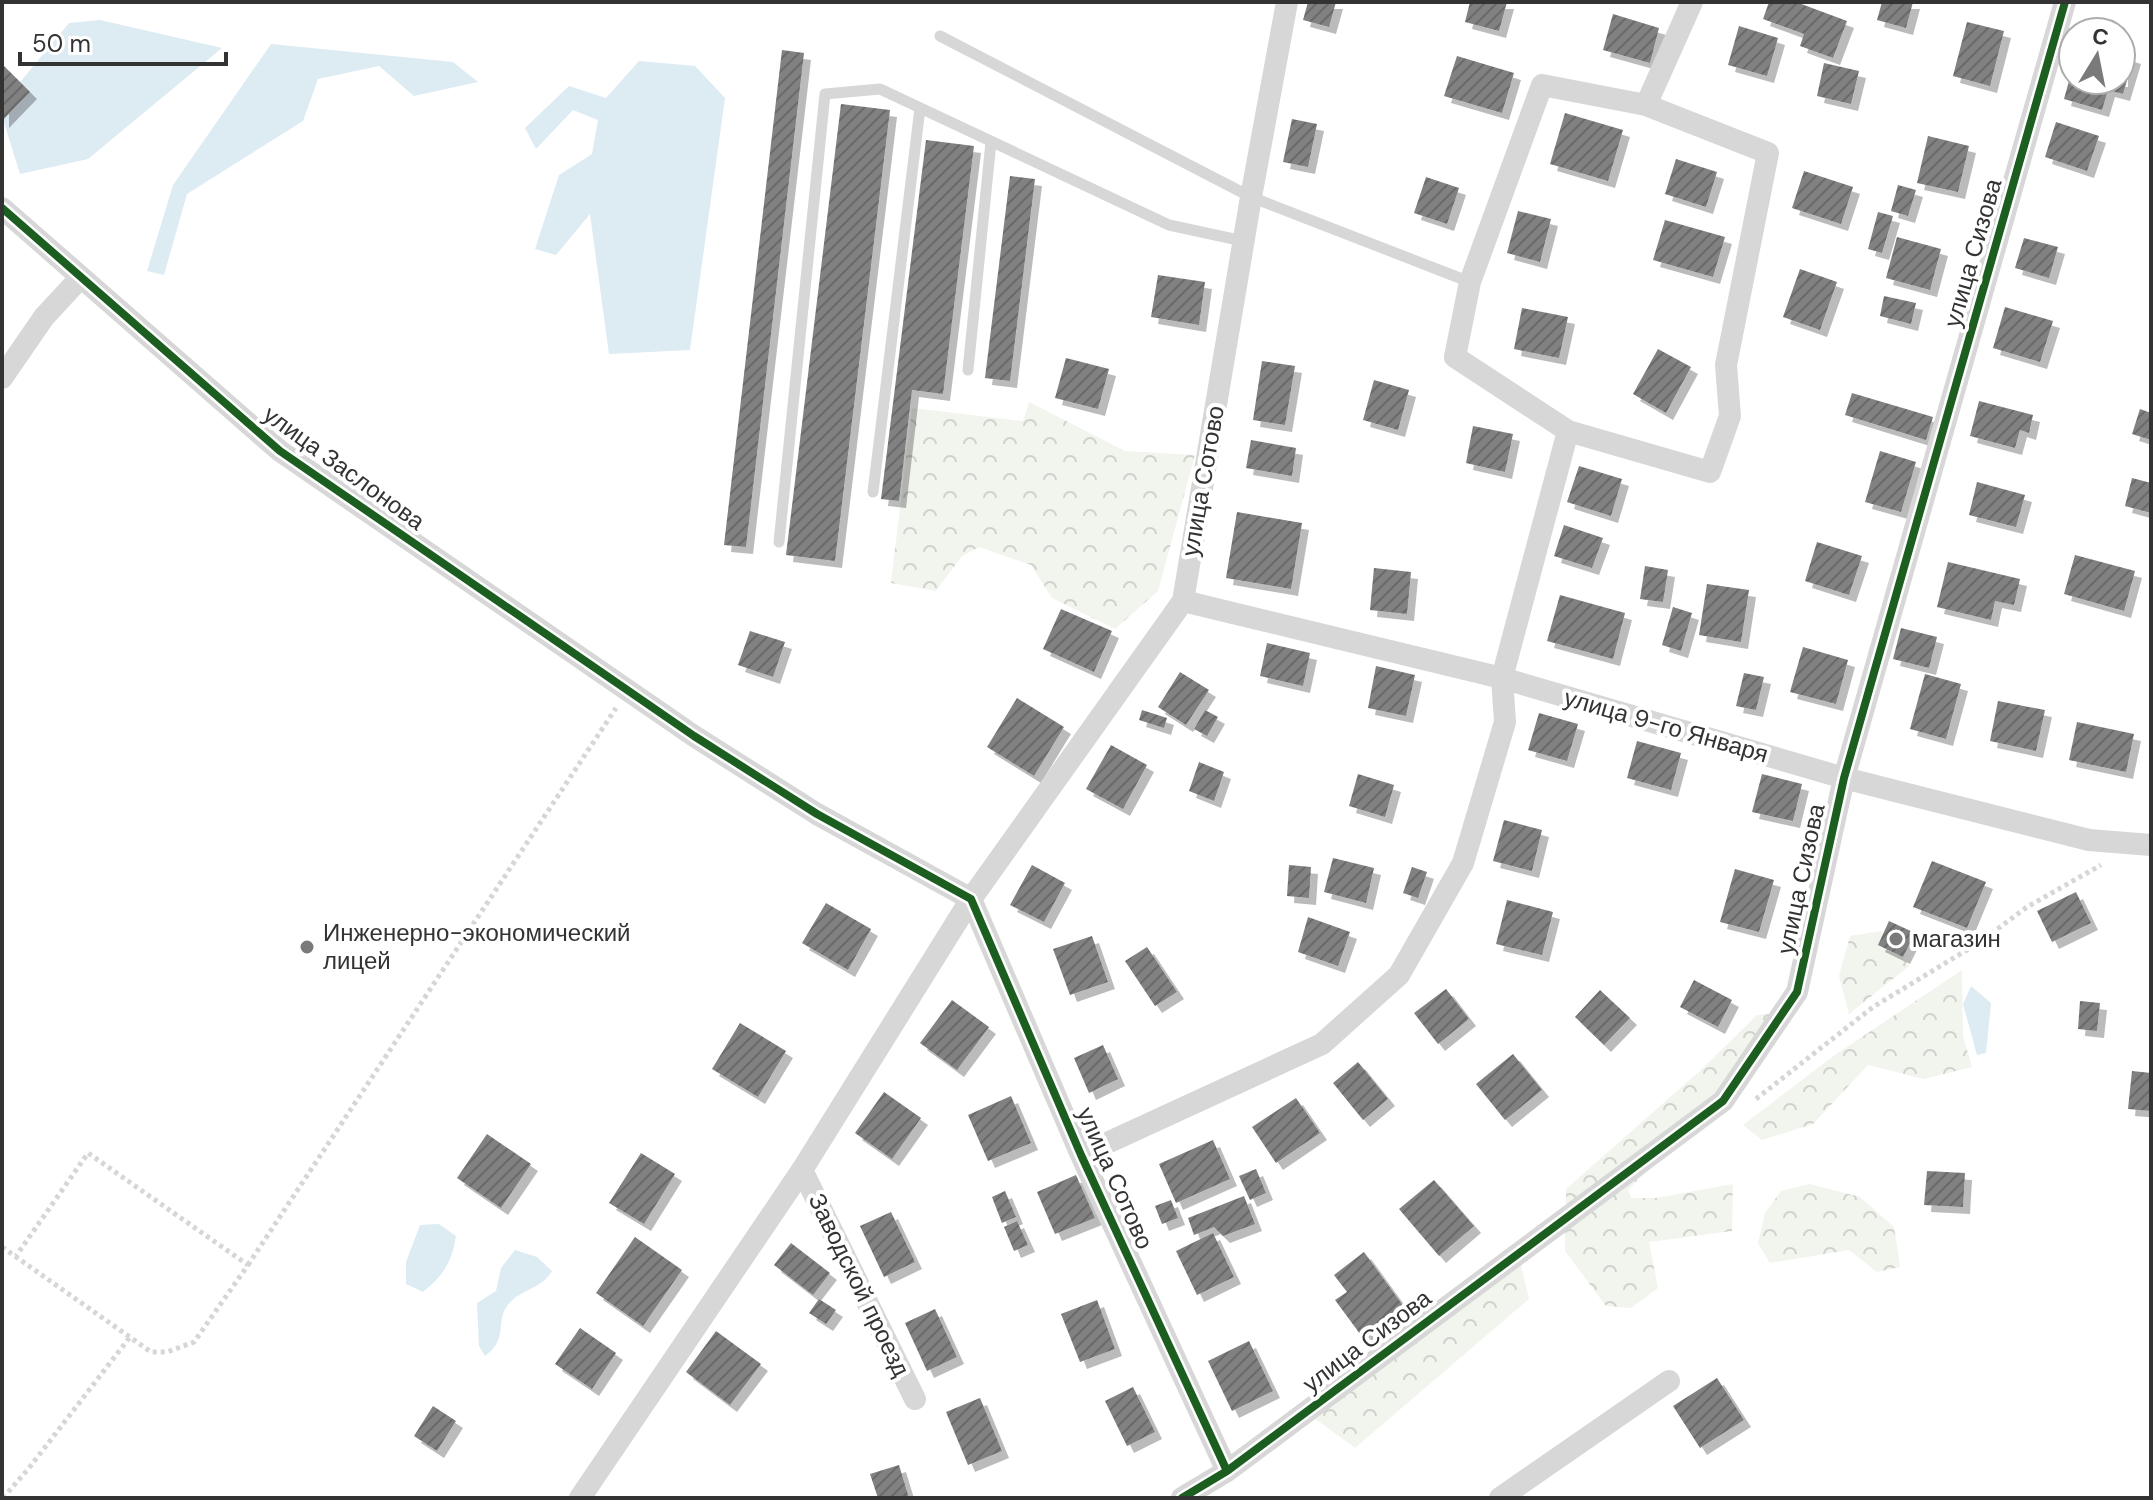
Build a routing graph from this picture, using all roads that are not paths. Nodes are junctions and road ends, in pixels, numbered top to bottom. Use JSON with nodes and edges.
{"nodes":[{"id":1,"x":1287,"y":2,"type":"edge"},
{"id":2,"x":1692,"y":2,"type":"edge"},
{"id":3,"x":2065,"y":2,"type":"edge"},
{"id":4,"x":940,"y":36,"type":"dead end"},
{"id":5,"x":1646,"y":105,"type":"junction"},
{"id":6,"x":920,"y":108,"type":"junction"},
{"id":7,"x":991,"y":142,"type":"junction"},
{"id":8,"x":1251,"y":197,"type":"junction"},
{"id":9,"x":2,"y":208,"type":"edge"},
{"id":10,"x":1243,"y":241,"type":"junction"},
{"id":11,"x":81,"y":277,"type":"junction"},
{"id":12,"x":1470,"y":282,"type":"junction"},
{"id":13,"x":968,"y":370,"type":"dead end"},
{"id":14,"x":2,"y":378,"type":"edge"},
{"id":15,"x":1568,"y":431,"type":"junction"},
{"id":16,"x":873,"y":492,"type":"dead end"},
{"id":17,"x":779,"y":542,"type":"dead end"},
{"id":18,"x":1183,"y":601,"type":"junction"},
{"id":19,"x":1502,"y":678,"type":"junction"},
{"id":20,"x":1844,"y":778,"type":"junction"},
{"id":21,"x":2151,"y":845,"type":"edge"},
{"id":22,"x":971,"y":899,"type":"junction"},
{"id":23,"x":1081,"y":1155,"type":"junction"},
{"id":24,"x":802,"y":1170,"type":"junction"},
{"id":25,"x":1669,"y":1381,"type":"dead end"},
{"id":26,"x":915,"y":1399,"type":"dead end"},
{"id":27,"x":1227,"y":1471,"type":"junction"},
{"id":28,"x":580,"y":1498,"type":"edge"},
{"id":29,"x":1182,"y":1498,"type":"edge"},
{"id":30,"x":1500,"y":1498,"type":"edge"}],
"edges":[{"from":1,"to":8,"type":"street","name":"улица Сотово"},
{"from":2,"to":5,"type":"street"},
{"from":3,"to":20,"type":"street","name":"улица Сизова"},
{"from":4,"to":8,"type":"lane"},
{"from":5,"to":12,"type":"street"},
{"from":5,"to":15,"type":"street"},
{"from":6,"to":7,"type":"lane"},
{"from":6,"to":16,"type":"lane"},
{"from":6,"to":17,"type":"lane"},
{"from":7,"to":10,"type":"lane"},
{"from":7,"to":13,"type":"lane"},
{"from":8,"to":10,"type":"street","name":"улица Сотово"},
{"from":8,"to":12,"type":"lane"},
{"from":9,"to":11,"type":"street","name":"улица Заслонова"},
{"from":10,"to":18,"type":"street","name":"улица Сотово"},
{"from":11,"to":14,"type":"street"},
{"from":11,"to":22,"type":"street","name":"улица Заслонова"},
{"from":12,"to":15,"type":"street"},
{"from":15,"to":19,"type":"street"},
{"from":18,"to":19,"type":"street","name":"улица 9-го Января"},
{"from":18,"to":22,"type":"street","name":"улица Сотово"},
{"from":19,"to":20,"type":"street","name":"улица 9-го Января"},
{"from":19,"to":23,"type":"street"},
{"from":20,"to":21,"type":"street","name":"улица 9-го Января"},
{"from":20,"to":27,"type":"street","name":"улица Сизова"},
{"from":22,"to":23,"type":"street","name":"улица Сотово"},
{"from":22,"to":24,"type":"street","name":"улица Сотово"},
{"from":23,"to":27,"type":"street","name":"улица Сотово"},
{"from":24,"to":26,"type":"street","name":"Заводской проезд"},
{"from":24,"to":28,"type":"street","name":"улица Сотово"},
{"from":25,"to":30,"type":"street"},
{"from":27,"to":29,"type":"street","name":"улица Сизова"}]}
